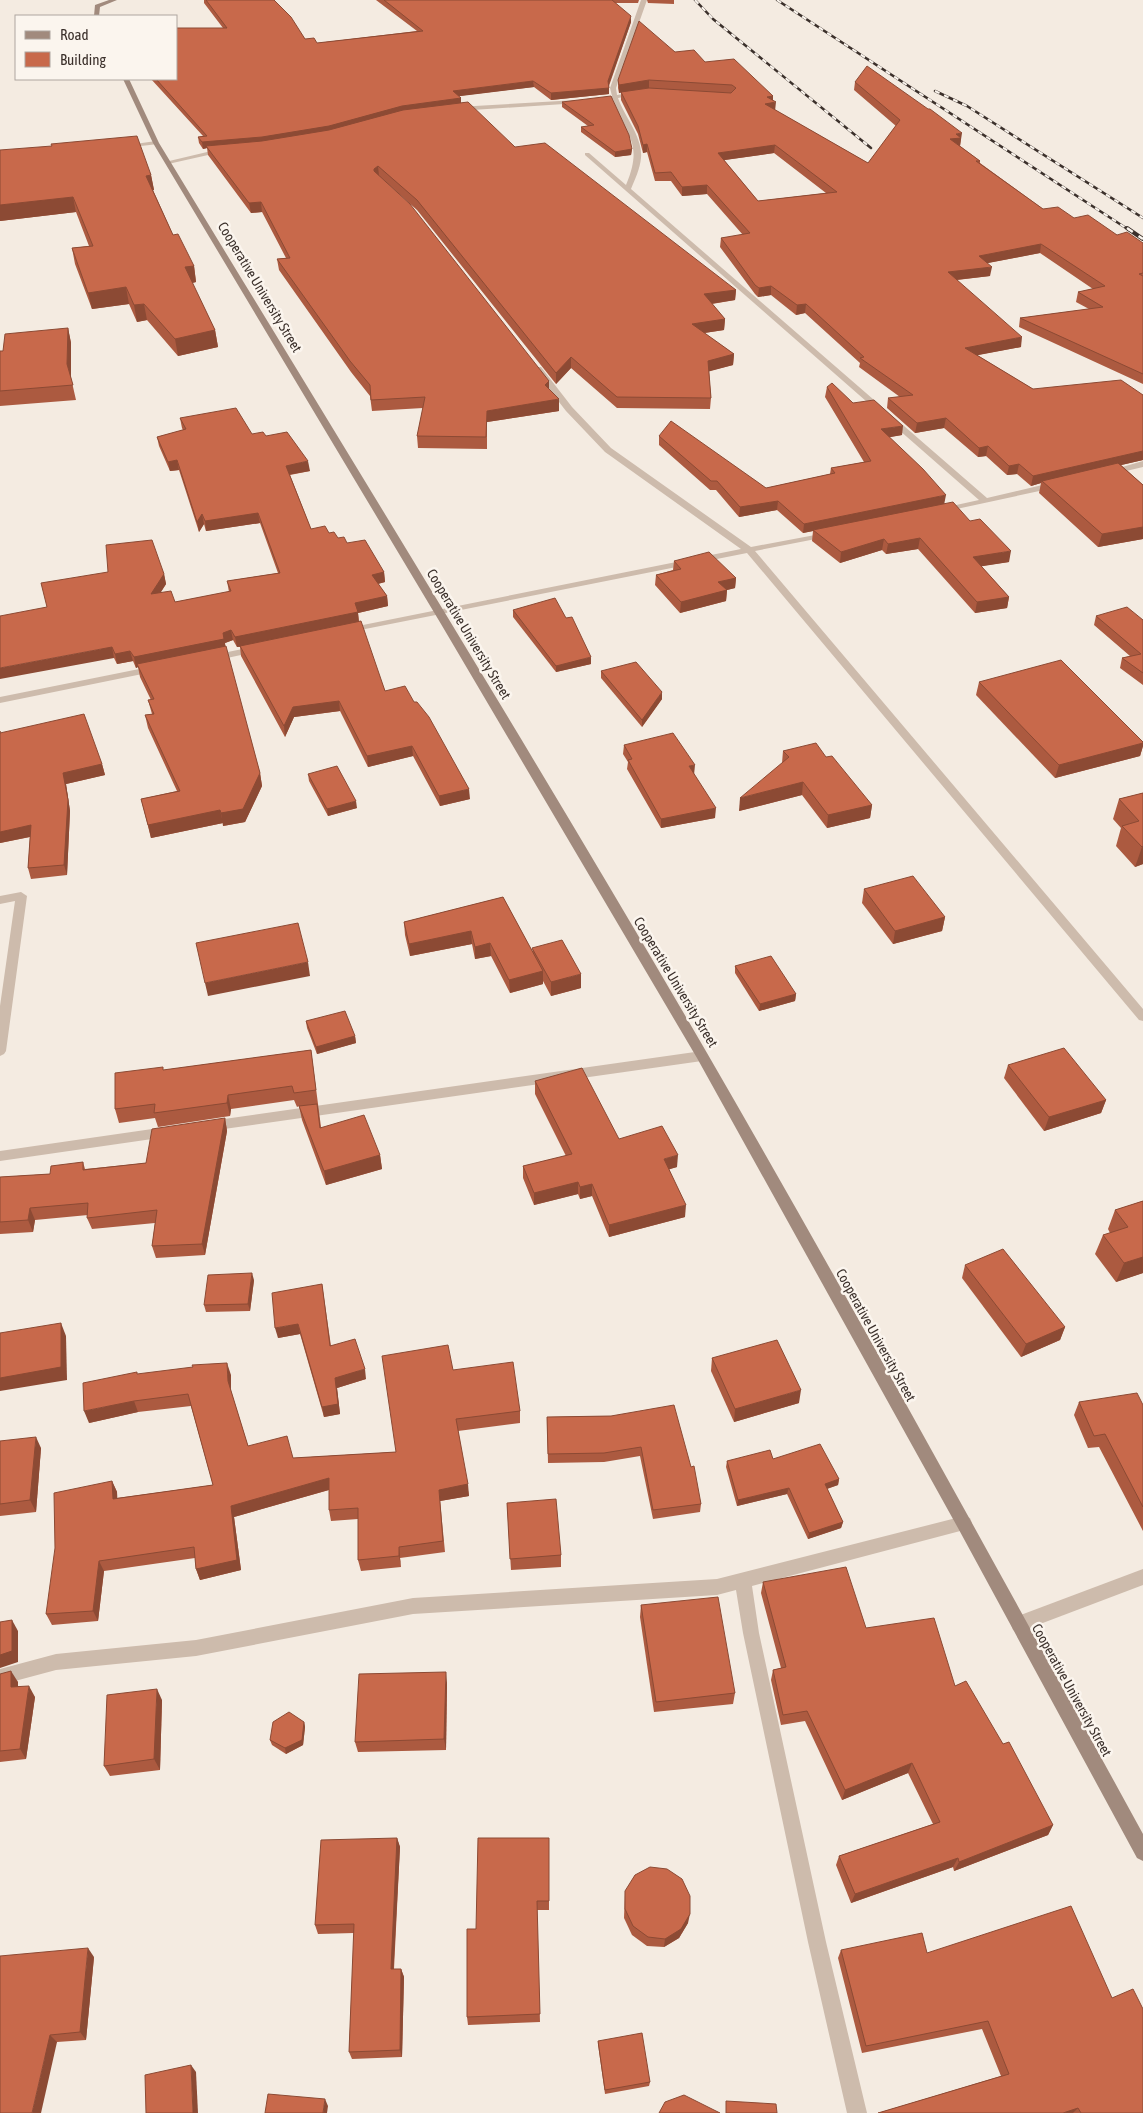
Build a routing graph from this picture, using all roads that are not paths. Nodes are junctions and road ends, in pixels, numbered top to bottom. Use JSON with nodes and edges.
{"nodes":[{"id":1,"x":114,"y":0,"type":"edge"},
{"id":2,"x":644,"y":0,"type":"edge"},
{"id":3,"x":96,"y":15,"type":"edge"},
{"id":4,"x":126,"y":80,"type":"edge"},
{"id":5,"x":640,"y":94,"type":"edge"},
{"id":6,"x":614,"y":97,"type":"junction"},
{"id":7,"x":450,"y":109,"type":"edge"},
{"id":8,"x":156,"y":143,"type":"junction"},
{"id":9,"x":117,"y":147,"type":"edge"},
{"id":10,"x":231,"y":149,"type":"edge"},
{"id":11,"x":587,"y":154,"type":"dead end"},
{"id":12,"x":168,"y":162,"type":"junction"},
{"id":13,"x":627,"y":190,"type":"junction"},
{"id":14,"x":533,"y":363,"type":"edge"},
{"id":15,"x":1143,"y":464,"type":"edge"},
{"id":16,"x":1097,"y":475,"type":"edge"},
{"id":17,"x":1069,"y":482,"type":"edge"},
{"id":18,"x":986,"y":501,"type":"junction"},
{"id":19,"x":929,"y":513,"type":"edge"},
{"id":20,"x":834,"y":533,"type":"edge"},
{"id":21,"x":748,"y":550,"type":"junction"},
{"id":22,"x":439,"y":612,"type":"junction"},
{"id":23,"x":342,"y":632,"type":"edge"},
{"id":24,"x":264,"y":648,"type":"edge"},
{"id":25,"x":205,"y":659,"type":"edge"},
{"id":26,"x":166,"y":667,"type":"edge"},
{"id":27,"x":0,"y":700,"type":"edge"},
{"id":28,"x":0,"y":900,"type":"edge"},
{"id":29,"x":1143,"y":1017,"type":"edge"},
{"id":30,"x":0,"y":1052,"type":"edge"},
{"id":31,"x":702,"y":1056,"type":"junction"},
{"id":32,"x":198,"y":1128,"type":"edge"},
{"id":33,"x":178,"y":1130,"type":"edge"},
{"id":34,"x":0,"y":1156,"type":"edge"},
{"id":35,"x":964,"y":1523,"type":"junction"},
{"id":36,"x":1143,"y":1576,"type":"edge"},
{"id":37,"x":743,"y":1580,"type":"junction"},
{"id":38,"x":1019,"y":1624,"type":"junction"},
{"id":39,"x":0,"y":1677,"type":"edge"},
{"id":40,"x":1143,"y":1852,"type":"edge"},
{"id":41,"x":857,"y":2113,"type":"edge"}],
"edges":[{"from":1,"to":3,"type":"street"},
{"from":2,"to":6,"type":"street"},
{"from":4,"to":8,"type":"street","name":"Cooperative University Street"},
{"from":5,"to":6,"type":"street"},
{"from":6,"to":7,"type":"street"},
{"from":6,"to":13,"type":"street"},
{"from":8,"to":9,"type":"street"},
{"from":8,"to":12,"type":"street","name":"Cooperative University Street"},
{"from":10,"to":12,"type":"street"},
{"from":11,"to":13,"type":"street"},
{"from":12,"to":22,"type":"street","name":"Cooperative University Street"},
{"from":13,"to":18,"type":"street"},
{"from":14,"to":21,"type":"street"},
{"from":15,"to":16,"type":"street"},
{"from":17,"to":18,"type":"street"},
{"from":18,"to":19,"type":"street"},
{"from":20,"to":21,"type":"street"},
{"from":21,"to":22,"type":"street"},
{"from":21,"to":29,"type":"street"},
{"from":22,"to":23,"type":"street"},
{"from":22,"to":31,"type":"street","name":"Cooperative University Street"},
{"from":24,"to":25,"type":"street"},
{"from":26,"to":27,"type":"street"},
{"from":28,"to":30,"type":"street"},
{"from":31,"to":32,"type":"street"},
{"from":31,"to":35,"type":"street","name":"Cooperative University Street"},
{"from":33,"to":34,"type":"street"},
{"from":35,"to":37,"type":"street"},
{"from":35,"to":38,"type":"street","name":"Cooperative University Street"},
{"from":36,"to":38,"type":"street"},
{"from":37,"to":39,"type":"street"},
{"from":37,"to":41,"type":"street"},
{"from":38,"to":40,"type":"street","name":"Cooperative University Street"}]}
